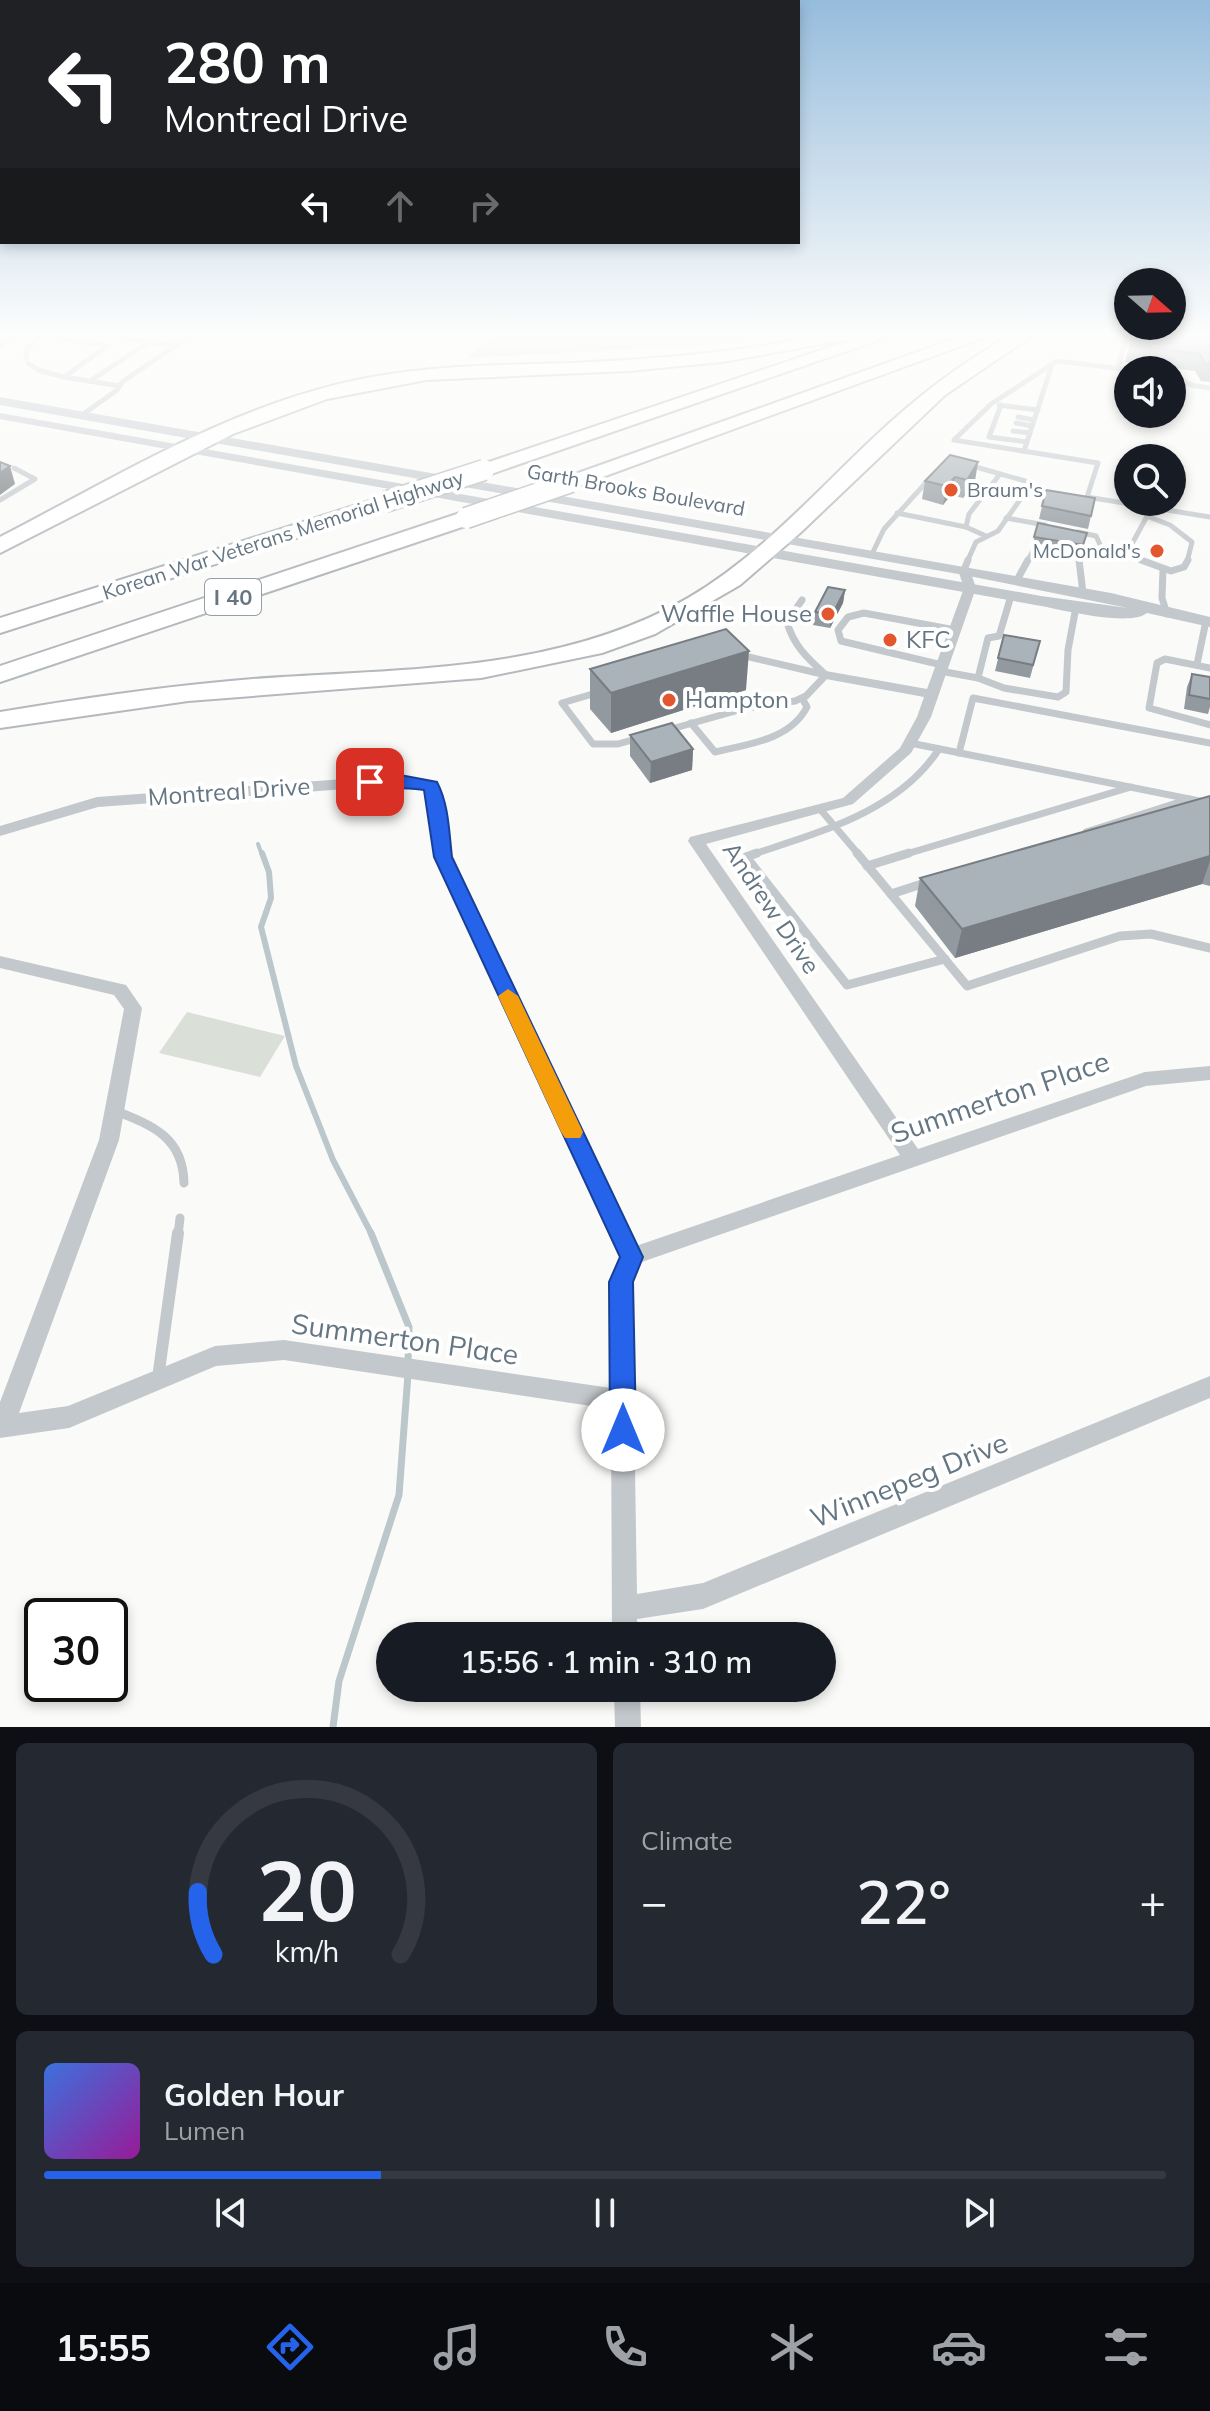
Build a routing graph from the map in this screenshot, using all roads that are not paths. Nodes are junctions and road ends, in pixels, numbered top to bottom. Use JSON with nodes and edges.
{"nodes":[{"id":1,"x":3,"y":416,"type":"edge"},
{"id":2,"x":85,"y":416,"type":"edge"},
{"id":3,"x":266,"y":416,"type":"edge"},
{"id":4,"x":645,"y":416,"type":"edge"},
{"id":5,"x":757,"y":416,"type":"edge"},
{"id":6,"x":912,"y":416,"type":"edge"},
{"id":7,"x":979,"y":416,"type":"edge"},
{"id":8,"x":1000,"y":416,"type":"edge"},
{"id":9,"x":1036,"y":416,"type":"edge"},
{"id":10,"x":1032,"y":426,"type":"junction"},
{"id":11,"x":212,"y":438,"type":"junction"},
{"id":12,"x":1027,"y":442,"type":"junction"},
{"id":13,"x":189,"y":449,"type":"junction"},
{"id":14,"x":1024,"y":451,"type":"junction"},
{"id":15,"x":954,"y":461,"type":"edge"},
{"id":16,"x":0,"y":463,"type":"edge"},
{"id":17,"x":945,"y":466,"type":"edge"},
{"id":18,"x":14,"y":468,"type":"junction"},
{"id":19,"x":0,"y":474,"type":"edge"},
{"id":20,"x":1000,"y":474,"type":"junction"},
{"id":21,"x":0,"y":500,"type":"edge"},
{"id":22,"x":1114,"y":501,"type":"edge"},
{"id":23,"x":897,"y":513,"type":"junction"},
{"id":24,"x":1186,"y":513,"type":"edge"},
{"id":25,"x":1149,"y":517,"type":"joint"},
{"id":26,"x":1210,"y":517,"type":"edge"},
{"id":27,"x":1006,"y":518,"type":"junction"},
{"id":28,"x":966,"y":527,"type":"junction"},
{"id":29,"x":1052,"y":527,"type":"edge"},
{"id":30,"x":1067,"y":530,"type":"edge"},
{"id":31,"x":986,"y":536,"type":"junction"},
{"id":32,"x":773,"y":545,"type":"junction"},
{"id":33,"x":0,"y":546,"type":"edge"},
{"id":34,"x":1127,"y":553,"type":"junction"},
{"id":35,"x":872,"y":554,"type":"junction"},
{"id":36,"x":1105,"y":555,"type":"junction"},
{"id":37,"x":1079,"y":557,"type":"junction"},
{"id":38,"x":1163,"y":569,"type":"junction"},
{"id":39,"x":964,"y":570,"type":"junction"},
{"id":40,"x":970,"y":588,"type":"junction"},
{"id":41,"x":1014,"y":588,"type":"junction"},
{"id":42,"x":802,"y":600,"type":"dead end"},
{"id":43,"x":1080,"y":600,"type":"junction"},
{"id":44,"x":1167,"y":614,"type":"junction"},
{"id":45,"x":1208,"y":621,"type":"edge"},
{"id":46,"x":0,"y":626,"type":"edge"},
{"id":47,"x":955,"y":630,"type":"junction"},
{"id":48,"x":1197,"y":664,"type":"junction"},
{"id":49,"x":941,"y":668,"type":"junction"},
{"id":50,"x":1210,"y":668,"type":"edge"},
{"id":51,"x":0,"y":674,"type":"edge"},
{"id":52,"x":826,"y":675,"type":"junction"},
{"id":53,"x":978,"y":678,"type":"junction"},
{"id":54,"x":931,"y":694,"type":"junction"},
{"id":55,"x":802,"y":698,"type":"junction"},
{"id":56,"x":0,"y":720,"type":"edge"},
{"id":57,"x":691,"y":723,"type":"junction"},
{"id":58,"x":1210,"y":725,"type":"edge"},
{"id":59,"x":910,"y":743,"type":"junction"},
{"id":60,"x":1210,"y":743,"type":"edge"},
{"id":61,"x":939,"y":749,"type":"junction"},
{"id":62,"x":959,"y":753,"type":"junction"},
{"id":63,"x":1132,"y":787,"type":"junction"},
{"id":64,"x":1189,"y":799,"type":"junction"},
{"id":65,"x":1210,"y":803,"type":"edge"},
{"id":66,"x":820,"y":809,"type":"junction"},
{"id":67,"x":834,"y":826,"type":"junction"},
{"id":68,"x":0,"y":831,"type":"edge"},
{"id":69,"x":1070,"y":837,"type":"edge"},
{"id":70,"x":867,"y":866,"type":"junction"},
{"id":71,"x":936,"y":880,"type":"edge"},
{"id":72,"x":891,"y":894,"type":"junction"},
{"id":73,"x":1210,"y":948,"type":"edge"},
{"id":74,"x":945,"y":959,"type":"junction"},
{"id":75,"x":0,"y":962,"type":"edge"},
{"id":76,"x":1210,"y":1073,"type":"edge"},
{"id":77,"x":114,"y":1110,"type":"junction"},
{"id":78,"x":913,"y":1158,"type":"junction"},
{"id":79,"x":184,"y":1183,"type":"dead end"},
{"id":80,"x":180,"y":1218,"type":"dead end"},
{"id":81,"x":631,"y":1257,"type":"junction"},
{"id":82,"x":158,"y":1379,"type":"junction"},
{"id":83,"x":1210,"y":1387,"type":"edge"},
{"id":84,"x":622,"y":1400,"type":"junction"},
{"id":85,"x":1,"y":1427,"type":"edge"},
{"id":86,"x":624,"y":1609,"type":"junction"},
{"id":87,"x":624,"y":1622,"type":"edge"},
{"id":88,"x":627,"y":1702,"type":"edge"},
{"id":89,"x":628,"y":1727,"type":"edge"}],
"edges":[{"from":1,"to":13,"type":"street","name":"Garth Brooks Boulevard"},
{"from":2,"to":11,"type":"street","name":"Garth Brooks Boulevard"},
{"from":3,"to":11,"type":"highway"},
{"from":4,"to":46,"type":"highway","name":"Korean War Veterans Memorial Highway","number":"I 40","bridge":true},
{"from":5,"to":51,"type":"highway","name":"Korean War Veterans Memorial Highway","number":"I 40","bridge":true},
{"from":6,"to":32,"type":"highway"},
{"from":7,"to":14,"type":"lane"},
{"from":8,"to":12,"type":"lane"},
{"from":9,"to":10,"type":"lane"},
{"from":10,"to":10,"type":"lane"},
{"from":10,"to":12,"type":"lane"},
{"from":11,"to":13,"type":"highway"},
{"from":11,"to":32,"type":"street","name":"Garth Brooks Boulevard"},
{"from":12,"to":14,"type":"lane"},
{"from":13,"to":32,"type":"street","name":"Garth Brooks Boulevard"},
{"from":13,"to":33,"type":"highway"},
{"from":14,"to":22,"type":"lane"},
{"from":15,"to":20,"type":"lane"},
{"from":16,"to":18,"type":"lane"},
{"from":17,"to":23,"type":"lane"},
{"from":18,"to":19,"type":"lane"},
{"from":18,"to":21,"type":"lane"},
{"from":20,"to":27,"type":"lane"},
{"from":20,"to":28,"type":"lane"},
{"from":23,"to":28,"type":"lane"},
{"from":23,"to":35,"type":"lane"},
{"from":24,"to":26,"type":"lane"},
{"from":25,"to":34,"type":"lane"},
{"from":25,"to":38,"type":"lane"},
{"from":27,"to":29,"type":"lane"},
{"from":27,"to":31,"type":"lane"},
{"from":28,"to":31,"type":"lane"},
{"from":30,"to":36,"type":"lane"},
{"from":31,"to":39,"type":"lane"},
{"from":32,"to":35,"type":"street","name":"Garth Brooks Boulevard"},
{"from":32,"to":40,"type":"street","name":"Garth Brooks Boulevard"},
{"from":32,"to":56,"type":"highway"},
{"from":34,"to":36,"type":"lane"},
{"from":34,"to":38,"type":"lane"},
{"from":35,"to":39,"type":"street","name":"Garth Brooks Boulevard"},
{"from":36,"to":37,"type":"lane"},
{"from":37,"to":41,"type":"lane"},
{"from":37,"to":43,"type":"lane"},
{"from":38,"to":44,"type":"lane"},
{"from":39,"to":40,"type":"street"},
{"from":39,"to":41,"type":"street","name":"Garth Brooks Boulevard"},
{"from":40,"to":41,"type":"street","name":"Garth Brooks Boulevard"},
{"from":40,"to":47,"type":"street","name":"Andrew Drive"},
{"from":41,"to":43,"type":"street","name":"Garth Brooks Boulevard"},
{"from":41,"to":53,"type":"lane"},
{"from":42,"to":52,"type":"lane"},
{"from":43,"to":44,"type":"street","name":"Garth Brooks Boulevard"},
{"from":43,"to":53,"type":"lane"},
{"from":44,"to":45,"type":"street","name":"Garth Brooks Boulevard"},
{"from":45,"to":48,"type":"lane"},
{"from":47,"to":49,"type":"street","name":"Andrew Drive"},
{"from":47,"to":49,"type":"lane"},
{"from":48,"to":50,"type":"lane"},
{"from":48,"to":58,"type":"lane"},
{"from":49,"to":53,"type":"lane"},
{"from":49,"to":54,"type":"street","name":"Andrew Drive"},
{"from":52,"to":54,"type":"street"},
{"from":52,"to":55,"type":"lane"},
{"from":52,"to":57,"type":"lane"},
{"from":54,"to":59,"type":"street","name":"Andrew Drive"},
{"from":55,"to":57,"type":"lane"},
{"from":55,"to":57,"type":"lane"},
{"from":59,"to":61,"type":"lane"},
{"from":59,"to":66,"type":"street","name":"Andrew Drive"},
{"from":60,"to":62,"type":"lane"},
{"from":61,"to":62,"type":"lane"},
{"from":61,"to":67,"type":"lane"},
{"from":62,"to":63,"type":"lane"},
{"from":63,"to":64,"type":"lane"},
{"from":63,"to":70,"type":"lane"},
{"from":64,"to":65,"type":"lane"},
{"from":64,"to":69,"type":"lane"},
{"from":66,"to":67,"type":"lane"},
{"from":66,"to":78,"type":"street","name":"Andrew Drive"},
{"from":67,"to":70,"type":"lane"},
{"from":67,"to":74,"type":"lane"},
{"from":68,"to":81,"type":"street","name":"Montreal Drive"},
{"from":70,"to":72,"type":"lane"},
{"from":71,"to":72,"type":"lane"},
{"from":72,"to":74,"type":"lane"},
{"from":73,"to":74,"type":"lane"},
{"from":75,"to":77,"type":"street"},
{"from":76,"to":78,"type":"street","name":"Summerton Place"},
{"from":77,"to":79,"type":"lane"},
{"from":77,"to":85,"type":"street"},
{"from":78,"to":81,"type":"street","name":"Summerton Place"},
{"from":80,"to":82,"type":"lane"},
{"from":81,"to":84,"type":"street"},
{"from":82,"to":84,"type":"street","name":"Summerton Place"},
{"from":82,"to":85,"type":"street","name":"Summerton Place"},
{"from":83,"to":86,"type":"street","name":"Winnepeg Drive"},
{"from":84,"to":86,"type":"street"},
{"from":86,"to":87,"type":"street"},
{"from":88,"to":89,"type":"street"}]}
